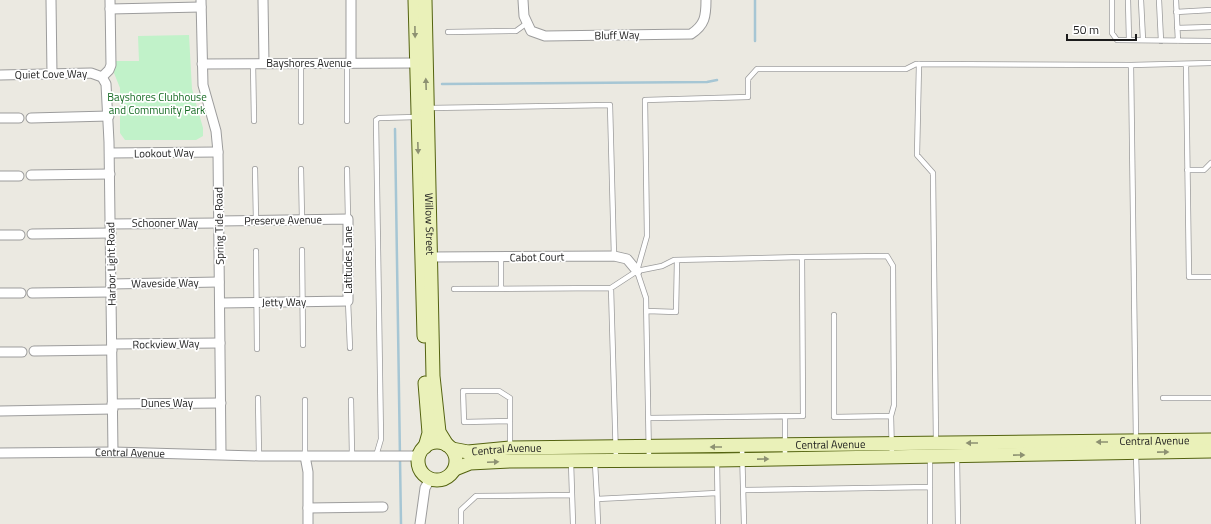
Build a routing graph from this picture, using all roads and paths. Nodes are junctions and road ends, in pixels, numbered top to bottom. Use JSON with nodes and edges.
{"nodes":[{"id":1,"x":51,"y":0,"type":"edge"},
{"id":2,"x":263,"y":0,"type":"edge"},
{"id":3,"x":351,"y":0,"type":"edge"},
{"id":4,"x":415,"y":0,"type":"edge"},
{"id":5,"x":425,"y":0,"type":"edge"},
{"id":6,"x":523,"y":0,"type":"edge"},
{"id":7,"x":706,"y":0,"type":"edge"},
{"id":8,"x":1112,"y":0,"type":"edge"},
{"id":9,"x":1128,"y":0,"type":"edge"},
{"id":10,"x":1141,"y":0,"type":"edge"},
{"id":11,"x":1159,"y":0,"type":"edge"},
{"id":12,"x":1176,"y":0,"type":"edge"},
{"id":13,"x":201,"y":3,"type":"edge"},
{"id":14,"x":110,"y":4,"type":"edge"},
{"id":15,"x":1211,"y":10,"type":"edge"},
{"id":16,"x":1176,"y":12,"type":"junction"},
{"id":17,"x":529,"y":27,"type":"junction"},
{"id":18,"x":1211,"y":27,"type":"edge"},
{"id":19,"x":1177,"y":28,"type":"junction"},
{"id":20,"x":448,"y":32,"type":"dead end"},
{"id":21,"x":1129,"y":40,"type":"junction"},
{"id":22,"x":1142,"y":40,"type":"junction"},
{"id":23,"x":1161,"y":40,"type":"junction"},
{"id":24,"x":1178,"y":41,"type":"junction"},
{"id":25,"x":1211,"y":41,"type":"edge"},
{"id":26,"x":253,"y":63,"type":"junction"},
{"id":27,"x":264,"y":63,"type":"junction"},
{"id":28,"x":300,"y":63,"type":"junction"},
{"id":29,"x":349,"y":63,"type":"junction"},
{"id":30,"x":416,"y":63,"type":"junction"},
{"id":31,"x":1211,"y":63,"type":"edge"},
{"id":32,"x":202,"y":64,"type":"junction"},
{"id":33,"x":919,"y":64,"type":"junction"},
{"id":34,"x":1186,"y":64,"type":"junction"},
{"id":35,"x":1131,"y":65,"type":"junction"},
{"id":36,"x":52,"y":74,"type":"junction"},
{"id":37,"x":0,"y":75,"type":"edge"},
{"id":38,"x":102,"y":77,"type":"junction"},
{"id":39,"x":422,"y":113,"type":"junction"},
{"id":40,"x":109,"y":116,"type":"junction"},
{"id":41,"x":0,"y":118,"type":"edge"},
{"id":42,"x":19,"y":118,"type":"dead end"},
{"id":43,"x":31,"y":118,"type":"dead end"},
{"id":44,"x":254,"y":121,"type":"dead end"},
{"id":45,"x":347,"y":121,"type":"dead end"},
{"id":46,"x":301,"y":122,"type":"dead end"},
{"id":47,"x":218,"y":152,"type":"junction"},
{"id":48,"x":110,"y":153,"type":"junction"},
{"id":49,"x":1211,"y":164,"type":"edge"},
{"id":50,"x":255,"y":169,"type":"dead end"},
{"id":51,"x":301,"y":169,"type":"dead end"},
{"id":52,"x":347,"y":169,"type":"dead end"},
{"id":53,"x":1187,"y":170,"type":"junction"},
{"id":54,"x":110,"y":174,"type":"junction"},
{"id":55,"x":31,"y":175,"type":"dead end"},
{"id":56,"x":0,"y":176,"type":"edge"},
{"id":57,"x":19,"y":176,"type":"dead end"},
{"id":58,"x":348,"y":219,"type":"junction"},
{"id":59,"x":302,"y":220,"type":"junction"},
{"id":60,"x":256,"y":221,"type":"junction"},
{"id":61,"x":219,"y":222,"type":"junction"},
{"id":62,"x":110,"y":228,"type":"junction"},
{"id":63,"x":32,"y":234,"type":"dead end"},
{"id":64,"x":0,"y":235,"type":"edge"},
{"id":65,"x":20,"y":235,"type":"dead end"},
{"id":66,"x":302,"y":250,"type":"dead end"},
{"id":67,"x":256,"y":251,"type":"dead end"},
{"id":68,"x":614,"y":256,"type":"junction"},
{"id":69,"x":431,"y":257,"type":"junction"},
{"id":70,"x":802,"y":257,"type":"junction"},
{"id":71,"x":501,"y":258,"type":"junction"},
{"id":72,"x":677,"y":260,"type":"junction"},
{"id":73,"x":637,"y":271,"type":"junction"},
{"id":74,"x":1211,"y":277,"type":"edge"},
{"id":75,"x":220,"y":282,"type":"junction"},
{"id":76,"x":111,"y":288,"type":"junction"},
{"id":77,"x":501,"y":288,"type":"junction"},
{"id":78,"x":611,"y":288,"type":"junction"},
{"id":79,"x":454,"y":289,"type":"dead end"},
{"id":80,"x":0,"y":293,"type":"edge"},
{"id":81,"x":21,"y":293,"type":"dead end"},
{"id":82,"x":32,"y":293,"type":"dead end"},
{"id":83,"x":348,"y":300,"type":"junction"},
{"id":84,"x":303,"y":302,"type":"junction"},
{"id":85,"x":220,"y":303,"type":"junction"},
{"id":86,"x":257,"y":303,"type":"junction"},
{"id":87,"x":647,"y":311,"type":"junction"},
{"id":88,"x":834,"y":315,"type":"dead end"},
{"id":89,"x":220,"y":343,"type":"junction"},
{"id":90,"x":303,"y":345,"type":"dead end"},
{"id":91,"x":112,"y":347,"type":"junction"},
{"id":92,"x":350,"y":348,"type":"dead end"},
{"id":93,"x":257,"y":349,"type":"dead end"},
{"id":94,"x":0,"y":352,"type":"edge"},
{"id":95,"x":22,"y":352,"type":"dead end"},
{"id":96,"x":34,"y":352,"type":"dead end"},
{"id":97,"x":258,"y":398,"type":"dead end"},
{"id":98,"x":1163,"y":398,"type":"dead end"},
{"id":99,"x":1211,"y":398,"type":"edge"},
{"id":100,"x":304,"y":400,"type":"dead end"},
{"id":101,"x":351,"y":400,"type":"dead end"},
{"id":102,"x":221,"y":403,"type":"junction"},
{"id":103,"x":113,"y":407,"type":"junction"},
{"id":104,"x":0,"y":411,"type":"edge"},
{"id":105,"x":786,"y":416,"type":"junction"},
{"id":106,"x":891,"y":416,"type":"junction"},
{"id":107,"x":649,"y":418,"type":"junction"},
{"id":108,"x":510,"y":421,"type":"junction"},
{"id":109,"x":1211,"y":440,"type":"edge"},
{"id":110,"x":936,"y":443,"type":"junction"},
{"id":111,"x":449,"y":447,"type":"junction"},
{"id":112,"x":1136,"y":447,"type":"junction"},
{"id":113,"x":892,"y":450,"type":"junction"},
{"id":114,"x":1211,"y":451,"type":"edge"},
{"id":115,"x":113,"y":452,"type":"junction"},
{"id":116,"x":785,"y":452,"type":"junction"},
{"id":117,"x":0,"y":453,"type":"edge"},
{"id":118,"x":418,"y":453,"type":"junction"},
{"id":119,"x":742,"y":453,"type":"junction"},
{"id":120,"x":222,"y":454,"type":"junction"},
{"id":121,"x":570,"y":454,"type":"junction"},
{"id":122,"x":595,"y":454,"type":"junction"},
{"id":123,"x":616,"y":454,"type":"junction"},
{"id":124,"x":649,"y":454,"type":"junction"},
{"id":125,"x":510,"y":455,"type":"junction"},
{"id":126,"x":259,"y":456,"type":"junction"},
{"id":127,"x":305,"y":456,"type":"junction"},
{"id":128,"x":352,"y":456,"type":"junction"},
{"id":129,"x":380,"y":456,"type":"junction"},
{"id":130,"x":957,"y":456,"type":"junction"},
{"id":131,"x":930,"y":457,"type":"junction"},
{"id":132,"x":717,"y":460,"type":"junction"},
{"id":133,"x":455,"y":469,"type":"junction"},
{"id":134,"x":430,"y":479,"type":"junction"},
{"id":135,"x":930,"y":487,"type":"junction"},
{"id":136,"x":744,"y":490,"type":"junction"},
{"id":137,"x":717,"y":493,"type":"junction"},
{"id":138,"x":572,"y":495,"type":"junction"},
{"id":139,"x":597,"y":499,"type":"junction"},
{"id":140,"x":383,"y":507,"type":"dead end"},
{"id":141,"x":308,"y":508,"type":"junction"},
{"id":142,"x":308,"y":524,"type":"edge"},
{"id":143,"x":420,"y":524,"type":"edge"},
{"id":144,"x":461,"y":524,"type":"edge"},
{"id":145,"x":573,"y":524,"type":"edge"},
{"id":146,"x":598,"y":524,"type":"edge"},
{"id":147,"x":718,"y":524,"type":"edge"},
{"id":148,"x":744,"y":524,"type":"edge"},
{"id":149,"x":930,"y":524,"type":"edge"},
{"id":150,"x":958,"y":524,"type":"edge"},
{"id":151,"x":1138,"y":524,"type":"edge"}],
"edges":[{"from":1,"to":36,"type":"street"},
{"from":2,"to":27,"type":"street"},
{"from":3,"to":29,"type":"street"},
{"from":4,"to":30,"type":"street","name":"Willow Street","one_way":true},
{"from":39,"to":5,"type":"street","name":"Willow Street","one_way":true},
{"from":6,"to":17,"type":"street"},
{"from":7,"to":17,"type":"street","name":"Bluff Way"},
{"from":8,"to":21,"type":"lane"},
{"from":9,"to":21,"type":"lane"},
{"from":10,"to":22,"type":"lane"},
{"from":11,"to":23,"type":"lane"},
{"from":12,"to":16,"type":"lane"},
{"from":13,"to":14,"type":"street"},
{"from":13,"to":32,"type":"street","name":"Spring Tide Road"},
{"from":14,"to":38,"type":"street"},
{"from":15,"to":16,"type":"lane"},
{"from":16,"to":19,"type":"lane"},
{"from":17,"to":20,"type":"lane"},
{"from":18,"to":19,"type":"lane"},
{"from":19,"to":24,"type":"lane"},
{"from":21,"to":22,"type":"lane"},
{"from":22,"to":23,"type":"lane"},
{"from":23,"to":24,"type":"lane"},
{"from":24,"to":25,"type":"lane"},
{"from":26,"to":27,"type":"street","name":"Bayshores Avenue"},
{"from":26,"to":32,"type":"street","name":"Bayshores Avenue"},
{"from":26,"to":44,"type":"lane"},
{"from":27,"to":28,"type":"street","name":"Bayshores Avenue"},
{"from":28,"to":29,"type":"street","name":"Bayshores Avenue"},
{"from":28,"to":46,"type":"lane"},
{"from":29,"to":30,"type":"street","name":"Bayshores Avenue"},
{"from":29,"to":45,"type":"lane"},
{"from":30,"to":39,"type":"street","name":"Willow Street"},
{"from":31,"to":34,"type":"lane"},
{"from":32,"to":47,"type":"street","name":"Spring Tide Road"},
{"from":33,"to":35,"type":"lane"},
{"from":33,"to":73,"type":"lane"},
{"from":33,"to":110,"type":"lane"},
{"from":34,"to":35,"type":"lane"},
{"from":34,"to":53,"type":"lane"},
{"from":35,"to":112,"type":"lane"},
{"from":36,"to":37,"type":"street","name":"Quiet Cove Way"},
{"from":36,"to":38,"type":"street","name":"Quiet Cove Way"},
{"from":38,"to":40,"type":"street","name":"Harbor Light Road"},
{"from":39,"to":68,"type":"lane"},
{"from":39,"to":69,"type":"street","name":"Willow Street"},
{"from":39,"to":118,"type":"street","name":"Willow Street","one_way":true},
{"from":39,"to":129,"type":"lane"},
{"from":40,"to":43,"type":"street"},
{"from":40,"to":48,"type":"street","name":"Harbor Light Road"},
{"from":41,"to":42,"type":"street"},
{"from":47,"to":48,"type":"street","name":"Lookout Way"},
{"from":47,"to":61,"type":"street","name":"Spring Tide Road"},
{"from":48,"to":54,"type":"street","name":"Harbor Light Road"},
{"from":49,"to":53,"type":"lane"},
{"from":50,"to":60,"type":"lane"},
{"from":51,"to":59,"type":"lane"},
{"from":52,"to":58,"type":"lane"},
{"from":53,"to":74,"type":"lane"},
{"from":54,"to":55,"type":"street"},
{"from":54,"to":62,"type":"street","name":"Harbor Light Road"},
{"from":56,"to":57,"type":"street"},
{"from":58,"to":59,"type":"street","name":"Preserve Avenue"},
{"from":58,"to":83,"type":"street","name":"Latitudes Lane"},
{"from":59,"to":60,"type":"street","name":"Preserve Avenue"},
{"from":60,"to":61,"type":"street","name":"Preserve Avenue"},
{"from":61,"to":62,"type":"street","name":"Schooner Way"},
{"from":61,"to":75,"type":"street","name":"Spring Tide Road"},
{"from":62,"to":63,"type":"street","name":"Schooner Way"},
{"from":62,"to":76,"type":"street","name":"Harbor Light Road"},
{"from":64,"to":65,"type":"street"},
{"from":66,"to":84,"type":"lane"},
{"from":67,"to":86,"type":"lane"},
{"from":68,"to":71,"type":"street","name":"Cabot Court"},
{"from":68,"to":73,"type":"street","name":"Cabot Court"},
{"from":69,"to":71,"type":"street","name":"Cabot Court"},
{"from":69,"to":111,"type":"street","name":"Willow Street"},
{"from":70,"to":72,"type":"lane"},
{"from":70,"to":105,"type":"lane"},
{"from":70,"to":106,"type":"lane"},
{"from":71,"to":77,"type":"lane"},
{"from":72,"to":73,"type":"lane"},
{"from":72,"to":87,"type":"lane"},
{"from":73,"to":78,"type":"lane"},
{"from":73,"to":87,"type":"lane"},
{"from":75,"to":76,"type":"street","name":"Waveside Way"},
{"from":75,"to":85,"type":"street","name":"Spring Tide Road"},
{"from":76,"to":82,"type":"street","name":"Waveside Way"},
{"from":76,"to":91,"type":"street","name":"Harbor Light Road"},
{"from":77,"to":78,"type":"lane"},
{"from":77,"to":79,"type":"lane"},
{"from":78,"to":123,"type":"lane"},
{"from":80,"to":81,"type":"street"},
{"from":83,"to":84,"type":"street","name":"Jetty Way"},
{"from":83,"to":92,"type":"lane"},
{"from":84,"to":86,"type":"street","name":"Jetty Way"},
{"from":84,"to":90,"type":"lane"},
{"from":85,"to":86,"type":"street","name":"Jetty Way"},
{"from":85,"to":89,"type":"street","name":"Spring Tide Road"},
{"from":86,"to":93,"type":"lane"},
{"from":87,"to":107,"type":"lane"},
{"from":88,"to":106,"type":"lane"},
{"from":89,"to":91,"type":"street","name":"Rockview Way"},
{"from":89,"to":102,"type":"street","name":"Spring Tide Road"},
{"from":91,"to":96,"type":"street","name":"Rockview Way"},
{"from":91,"to":103,"type":"street","name":"Harbor Light Road"},
{"from":94,"to":95,"type":"street"},
{"from":97,"to":126,"type":"lane"},
{"from":98,"to":99,"type":"lane"},
{"from":100,"to":127,"type":"lane"},
{"from":101,"to":128,"type":"lane"},
{"from":102,"to":103,"type":"street","name":"Dunes Way"},
{"from":102,"to":120,"type":"street","name":"Spring Tide Road"},
{"from":103,"to":104,"type":"street","name":"Dunes Way"},
{"from":103,"to":115,"type":"street","name":"Harbor Light Road"},
{"from":105,"to":107,"type":"lane"},
{"from":105,"to":116,"type":"lane"},
{"from":106,"to":113,"type":"lane"},
{"from":107,"to":124,"type":"lane"},
{"from":108,"to":108,"type":"lane"},
{"from":108,"to":125,"type":"lane"},
{"from":109,"to":112,"type":"street","name":"Central Avenue"},
{"from":112,"to":110,"type":"street","name":"Central Avenue","one_way":true},
{"from":110,"to":113,"type":"street","name":"Central Avenue"},
{"from":110,"to":131,"type":"lane"},
{"from":111,"to":118,"type":"street"},
{"from":111,"to":125,"type":"street","name":"Central Avenue"},
{"from":111,"to":133,"type":"street"},
{"from":112,"to":114,"type":"street","name":"Central Avenue","one_way":true},
{"from":130,"to":112,"type":"street","name":"Central Avenue","one_way":true},
{"from":112,"to":151,"type":"lane"},
{"from":113,"to":116,"type":"street","name":"Central Avenue"},
{"from":113,"to":131,"type":"street","name":"Central Avenue"},
{"from":115,"to":117,"type":"street","name":"Central Avenue"},
{"from":115,"to":120,"type":"street","name":"Central Avenue"},
{"from":116,"to":119,"type":"street","name":"Central Avenue"},
{"from":118,"to":129,"type":"street","name":"Central Avenue"},
{"from":118,"to":134,"type":"street"},
{"from":119,"to":124,"type":"street","name":"Central Avenue","one_way":true},
{"from":119,"to":132,"type":"street","name":"Central Avenue"},
{"from":119,"to":136,"type":"lane"},
{"from":120,"to":126,"type":"street","name":"Central Avenue"},
{"from":121,"to":122,"type":"street","name":"Central Avenue"},
{"from":121,"to":125,"type":"street","name":"Central Avenue"},
{"from":121,"to":138,"type":"lane"},
{"from":122,"to":123,"type":"street","name":"Central Avenue"},
{"from":122,"to":139,"type":"lane"},
{"from":123,"to":124,"type":"street","name":"Central Avenue"},
{"from":124,"to":132,"type":"street","name":"Central Avenue"},
{"from":133,"to":125,"type":"street","name":"Central Avenue","one_way":true},
{"from":126,"to":127,"type":"street","name":"Central Avenue"},
{"from":127,"to":128,"type":"street","name":"Central Avenue"},
{"from":127,"to":141,"type":"street"},
{"from":128,"to":129,"type":"street","name":"Central Avenue"},
{"from":130,"to":131,"type":"street","name":"Central Avenue"},
{"from":130,"to":150,"type":"lane"},
{"from":131,"to":135,"type":"lane"},
{"from":132,"to":137,"type":"lane"},
{"from":133,"to":134,"type":"street"},
{"from":134,"to":143,"type":"street"},
{"from":135,"to":136,"type":"lane"},
{"from":135,"to":149,"type":"lane"},
{"from":136,"to":148,"type":"lane"},
{"from":137,"to":139,"type":"lane"},
{"from":137,"to":147,"type":"lane"},
{"from":138,"to":144,"type":"lane"},
{"from":138,"to":145,"type":"lane"},
{"from":139,"to":146,"type":"lane"},
{"from":140,"to":141,"type":"street"},
{"from":141,"to":142,"type":"street"}]}
